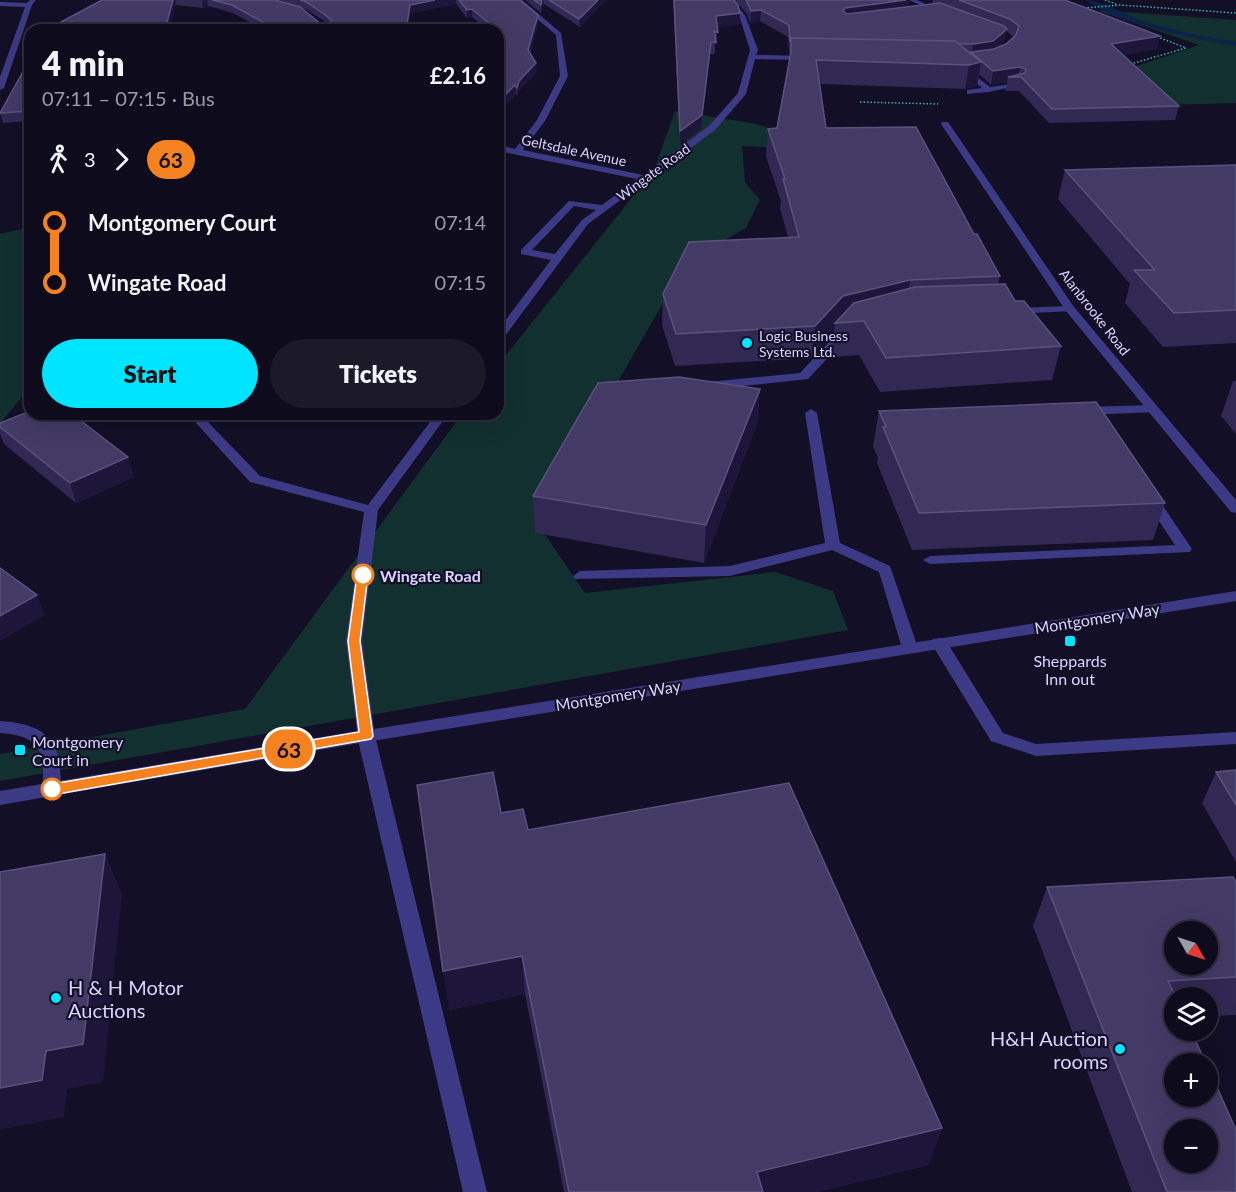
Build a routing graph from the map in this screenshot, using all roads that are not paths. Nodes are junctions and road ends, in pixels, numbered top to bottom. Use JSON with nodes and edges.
{"nodes":[{"id":1,"x":518,"y":0,"type":"edge"},
{"id":2,"x":729,"y":0,"type":"edge"},
{"id":3,"x":912,"y":0,"type":"edge"},
{"id":4,"x":31,"y":2,"type":"edge"},
{"id":5,"x":0,"y":4,"type":"edge"},
{"id":6,"x":936,"y":10,"type":"junction"},
{"id":7,"x":925,"y":12,"type":"edge"},
{"id":8,"x":946,"y":14,"type":"edge"},
{"id":9,"x":752,"y":57,"type":"junction"},
{"id":10,"x":820,"y":59,"type":"edge"},
{"id":11,"x":969,"y":61,"type":"edge"},
{"id":12,"x":1018,"y":85,"type":"edge"},
{"id":13,"x":0,"y":88,"type":"edge"},
{"id":14,"x":988,"y":90,"type":"junction"},
{"id":15,"x":970,"y":92,"type":"edge"},
{"id":16,"x":945,"y":124,"type":"dead end"},
{"id":17,"x":504,"y":149,"type":"edge"},
{"id":18,"x":517,"y":152,"type":"junction"},
{"id":19,"x":644,"y":178,"type":"junction"},
{"id":20,"x":603,"y":208,"type":"junction"},
{"id":21,"x":558,"y":258,"type":"junction"},
{"id":22,"x":1070,"y":309,"type":"junction"},
{"id":23,"x":1001,"y":312,"type":"edge"},
{"id":24,"x":504,"y":330,"type":"edge"},
{"id":25,"x":855,"y":330,"type":"edge"},
{"id":26,"x":699,"y":387,"type":"edge"},
{"id":27,"x":1153,"y":409,"type":"junction"},
{"id":28,"x":1070,"y":412,"type":"edge"},
{"id":29,"x":811,"y":413,"type":"dead end"},
{"id":30,"x":438,"y":420,"type":"edge"},
{"id":31,"x":202,"y":423,"type":"dead end"},
{"id":32,"x":1139,"y":480,"type":"edge"},
{"id":33,"x":1236,"y":509,"type":"edge"},
{"id":34,"x":371,"y":510,"type":"junction"},
{"id":35,"x":833,"y":545,"type":"junction"},
{"id":36,"x":930,"y":560,"type":"dead end"},
{"id":37,"x":580,"y":576,"type":"dead end"},
{"id":38,"x":1236,"y":596,"type":"edge"},
{"id":39,"x":939,"y":643,"type":"junction"},
{"id":40,"x":910,"y":648,"type":"junction"},
{"id":41,"x":0,"y":727,"type":"edge"},
{"id":42,"x":366,"y":736,"type":"junction"},
{"id":43,"x":1236,"y":738,"type":"edge"},
{"id":44,"x":52,"y":789,"type":"junction"},
{"id":45,"x":0,"y":798,"type":"edge"},
{"id":46,"x":475,"y":1192,"type":"edge"}],
"edges":[{"from":1,"to":18,"type":"street"},
{"from":2,"to":9,"type":"street"},
{"from":3,"to":6,"type":"street"},
{"from":4,"to":5,"type":"street"},
{"from":4,"to":13,"type":"street"},
{"from":6,"to":7,"type":"street"},
{"from":6,"to":8,"type":"street"},
{"from":9,"to":10,"type":"street"},
{"from":9,"to":19,"type":"street","name":"Wingate Road"},
{"from":11,"to":14,"type":"street"},
{"from":12,"to":14,"type":"street"},
{"from":14,"to":15,"type":"street"},
{"from":16,"to":22,"type":"street","name":"Alanbrooke Road"},
{"from":17,"to":18,"type":"street","name":"Geltsdale Avenue"},
{"from":18,"to":19,"type":"street","name":"Geltsdale Avenue"},
{"from":19,"to":20,"type":"street","name":"Wingate Road"},
{"from":20,"to":21,"type":"street","name":"Wingate Road"},
{"from":20,"to":21,"type":"street"},
{"from":21,"to":24,"type":"street","name":"Wingate Road"},
{"from":22,"to":23,"type":"street"},
{"from":22,"to":27,"type":"street","name":"Alanbrooke Road"},
{"from":25,"to":26,"type":"street"},
{"from":27,"to":28,"type":"street"},
{"from":27,"to":33,"type":"street","name":"Alanbrooke Road"},
{"from":29,"to":35,"type":"street"},
{"from":30,"to":34,"type":"street"},
{"from":31,"to":34,"type":"street"},
{"from":32,"to":36,"type":"street"},
{"from":34,"to":42,"type":"street"},
{"from":35,"to":37,"type":"street"},
{"from":35,"to":40,"type":"street"},
{"from":38,"to":39,"type":"street","name":"Montgomery Way"},
{"from":39,"to":40,"type":"street","name":"Montgomery Way"},
{"from":39,"to":43,"type":"street"},
{"from":40,"to":42,"type":"street","name":"Montgomery Way"},
{"from":41,"to":44,"type":"street"},
{"from":42,"to":44,"type":"street","name":"Montgomery Way"},
{"from":42,"to":46,"type":"street"},
{"from":44,"to":45,"type":"street","name":"Montgomery Way"}]}
